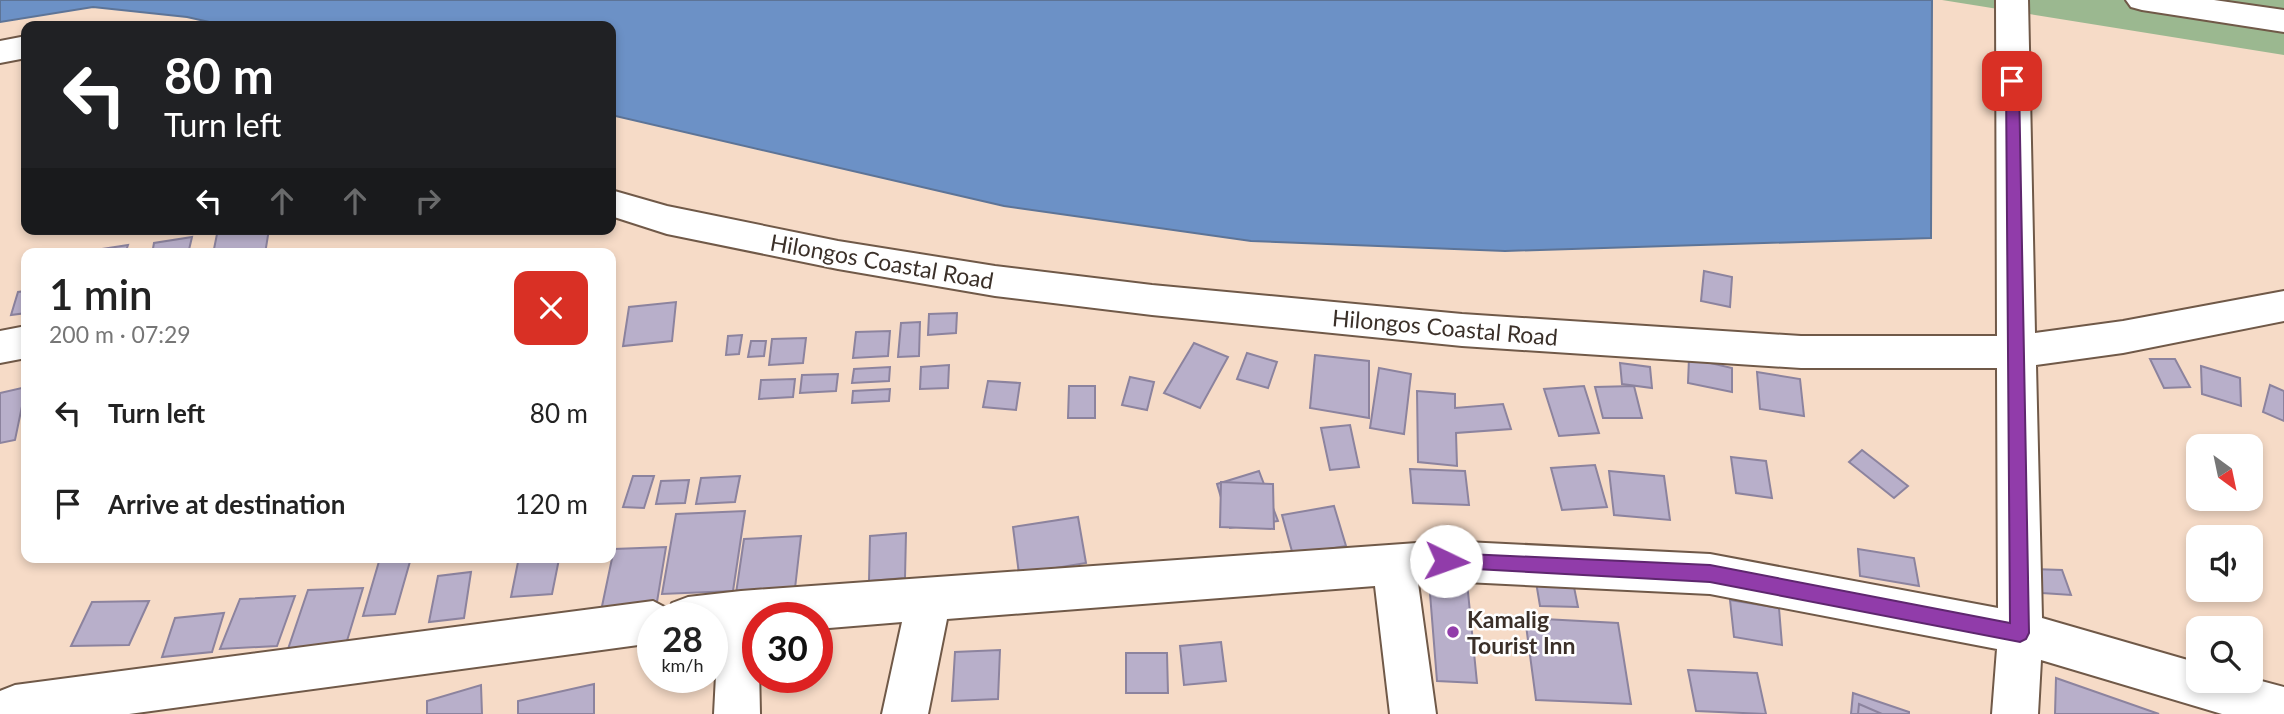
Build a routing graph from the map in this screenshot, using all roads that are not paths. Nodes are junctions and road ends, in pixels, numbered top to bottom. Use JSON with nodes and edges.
{"nodes":[{"id":1,"x":2012,"y":0,"type":"edge"},
{"id":2,"x":2142,"y":0,"type":"edge"},
{"id":3,"x":2284,"y":21,"type":"edge"},
{"id":4,"x":21,"y":48,"type":"edge"},
{"id":5,"x":0,"y":52,"type":"edge"},
{"id":6,"x":616,"y":205,"type":"edge"},
{"id":7,"x":2284,"y":306,"type":"edge"},
{"id":8,"x":21,"y":343,"type":"edge"},
{"id":9,"x":0,"y":347,"type":"edge"},
{"id":10,"x":2015,"y":352,"type":"junction"},
{"id":11,"x":1394,"y":565,"type":"junction"},
{"id":12,"x":929,"y":599,"type":"junction"},
{"id":13,"x":741,"y":612,"type":"junction"},
{"id":14,"x":728,"y":613,"type":"edge"},
{"id":15,"x":637,"y":624,"type":"edge"},
{"id":16,"x":2020,"y":633,"type":"junction"},
{"id":17,"x":2284,"y":710,"type":"edge"},
{"id":18,"x":0,"y":714,"type":"edge"},
{"id":19,"x":737,"y":714,"type":"edge"},
{"id":20,"x":905,"y":714,"type":"edge"},
{"id":21,"x":1413,"y":714,"type":"edge"},
{"id":22,"x":2015,"y":714,"type":"edge"}],
"edges":[{"from":1,"to":10,"type":"street"},
{"from":2,"to":3,"type":"street"},
{"from":4,"to":5,"type":"street"},
{"from":6,"to":10,"type":"street","name":"Hilongos Coastal Road"},
{"from":7,"to":10,"type":"street","name":"Hilongos Coastal Road"},
{"from":8,"to":9,"type":"street"},
{"from":10,"to":16,"type":"street"},
{"from":11,"to":12,"type":"street"},
{"from":11,"to":16,"type":"street"},
{"from":11,"to":21,"type":"street"},
{"from":12,"to":13,"type":"street"},
{"from":12,"to":20,"type":"street"},
{"from":13,"to":14,"type":"street"},
{"from":13,"to":19,"type":"street"},
{"from":15,"to":18,"type":"street"},
{"from":16,"to":17,"type":"street"},
{"from":16,"to":22,"type":"street"}]}
